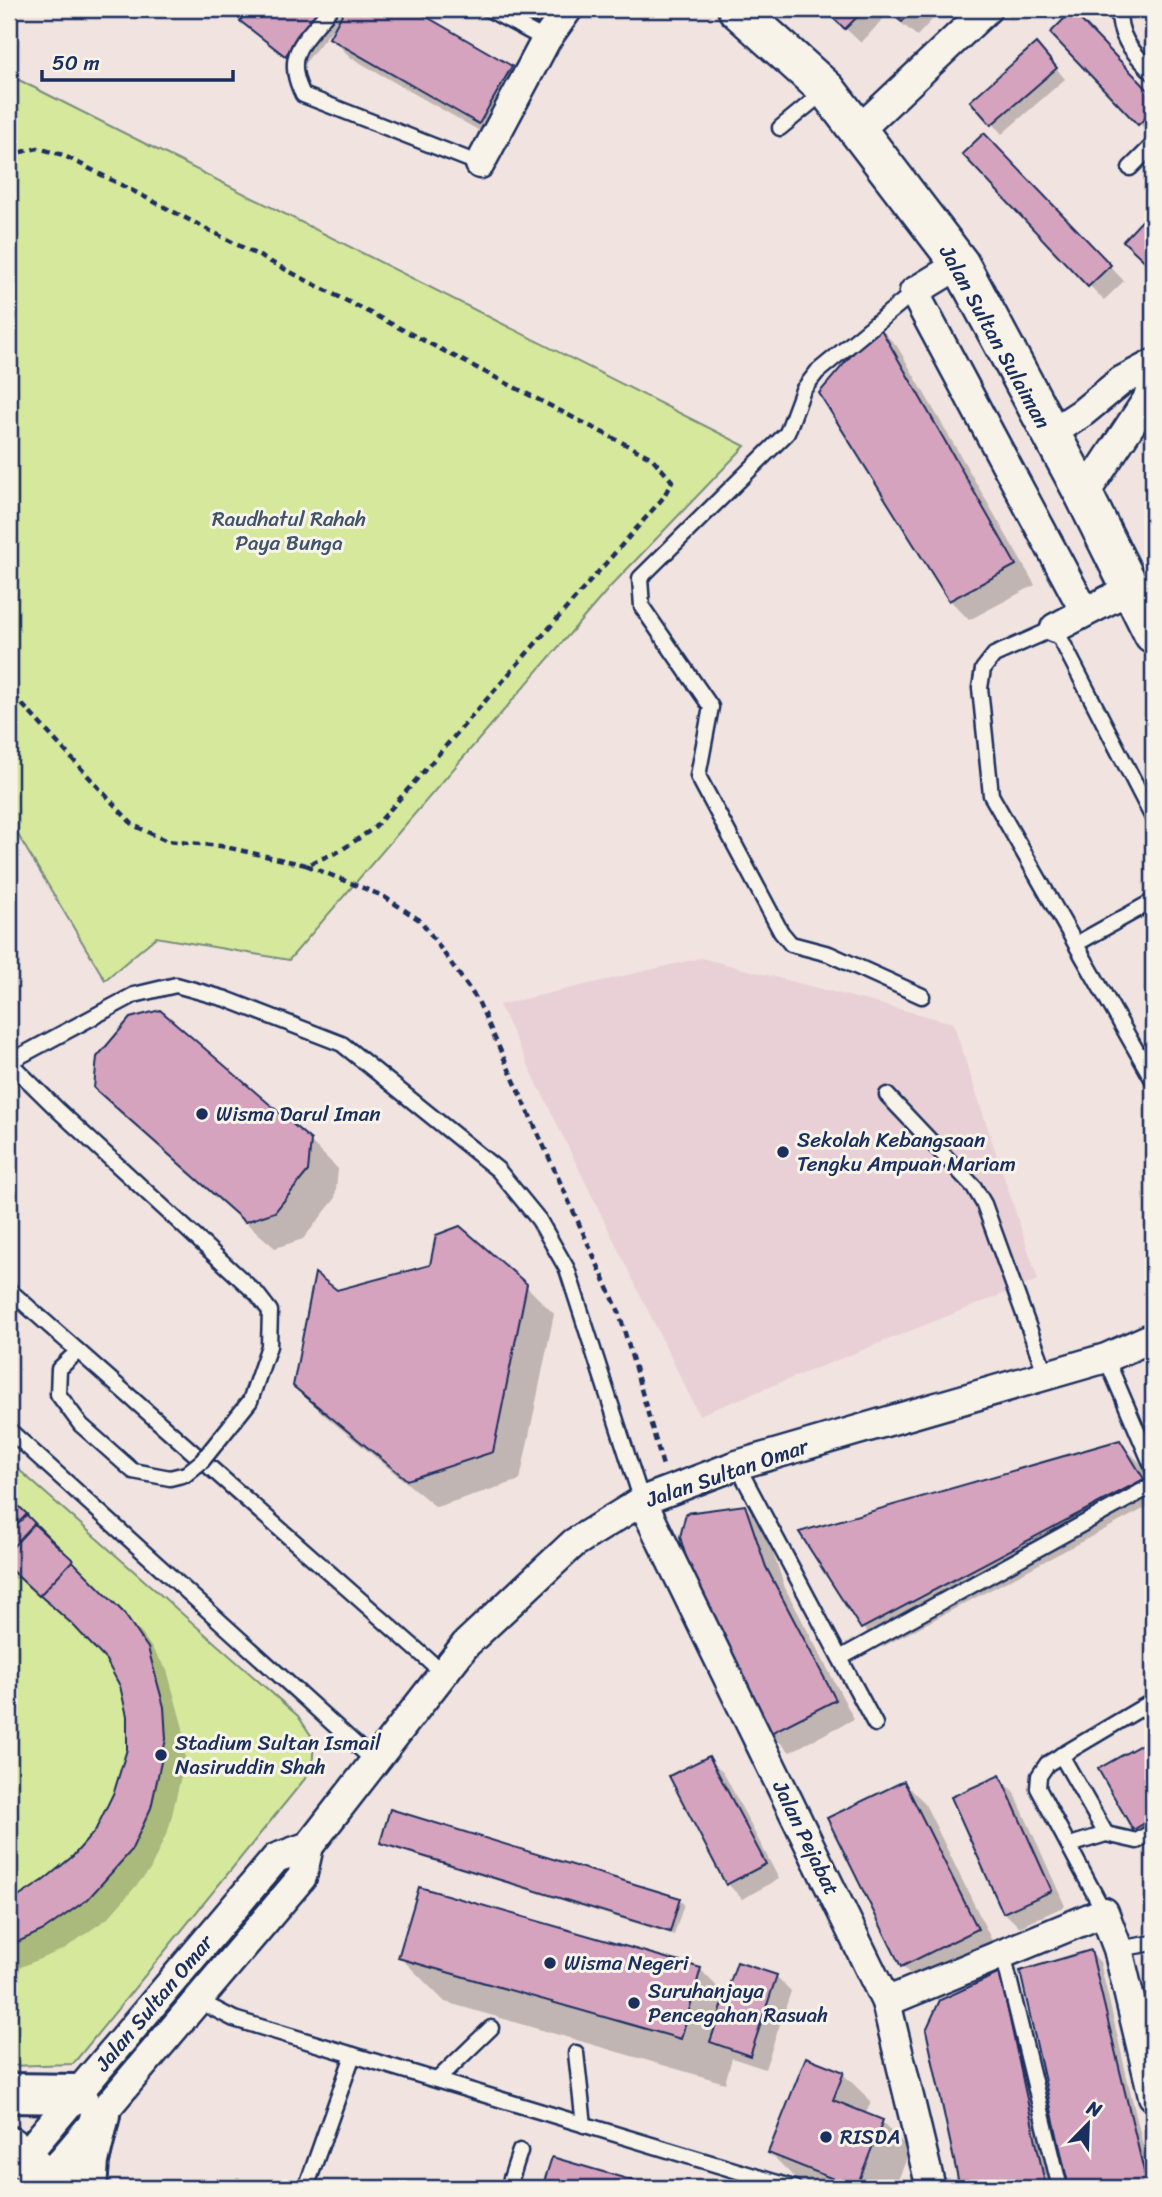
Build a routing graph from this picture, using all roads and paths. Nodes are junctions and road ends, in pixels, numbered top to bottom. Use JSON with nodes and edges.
{"nodes":[{"id":1,"x":330,"y":9,"type":"edge"},
{"id":2,"x":488,"y":9,"type":"edge"},
{"id":3,"x":568,"y":9,"type":"edge"},
{"id":4,"x":737,"y":9,"type":"edge"},
{"id":5,"x":987,"y":9,"type":"edge"},
{"id":6,"x":1119,"y":9,"type":"edge"},
{"id":7,"x":546,"y":40,"type":"junction"},
{"id":8,"x":1153,"y":73,"type":"edge"},
{"id":9,"x":827,"y":90,"type":"junction"},
{"id":10,"x":780,"y":128,"type":"dead end"},
{"id":11,"x":859,"y":130,"type":"junction"},
{"id":12,"x":1153,"y":145,"type":"edge"},
{"id":13,"x":9,"y":155,"type":"edge"},
{"id":14,"x":481,"y":164,"type":"joint"},
{"id":15,"x":1130,"y":168,"type":"dead end"},
{"id":16,"x":960,"y":264,"type":"junction"},
{"id":17,"x":914,"y":292,"type":"junction"},
{"id":18,"x":1153,"y":364,"type":"edge"},
{"id":19,"x":1153,"y":382,"type":"edge"},
{"id":20,"x":1050,"y":434,"type":"junction"},
{"id":21,"x":1084,"y":495,"type":"junction"},
{"id":22,"x":1130,"y":589,"type":"junction"},
{"id":23,"x":1085,"y":612,"type":"junction"},
{"id":24,"x":1055,"y":628,"type":"junction"},
{"id":25,"x":1153,"y":634,"type":"edge"},
{"id":26,"x":9,"y":690,"type":"edge"},
{"id":27,"x":1153,"y":818,"type":"edge"},
{"id":28,"x":306,"y":865,"type":"junction"},
{"id":29,"x":1153,"y":901,"type":"edge"},
{"id":30,"x":1076,"y":944,"type":"junction"},
{"id":31,"x":922,"y":996,"type":"dead end"},
{"id":32,"x":9,"y":1062,"type":"edge"},
{"id":33,"x":1153,"y":1080,"type":"edge"},
{"id":34,"x":887,"y":1095,"type":"dead end"},
{"id":35,"x":9,"y":1290,"type":"edge"},
{"id":36,"x":1153,"y":1337,"type":"edge"},
{"id":37,"x":78,"y":1351,"type":"junction"},
{"id":38,"x":1106,"y":1358,"type":"junction"},
{"id":39,"x":1046,"y":1375,"type":"junction"},
{"id":40,"x":9,"y":1430,"type":"edge"},
{"id":41,"x":737,"y":1465,"type":"junction"},
{"id":42,"x":1153,"y":1468,"type":"edge"},
{"id":43,"x":1153,"y":1485,"type":"edge"},
{"id":44,"x":670,"y":1490,"type":"junction"},
{"id":45,"x":642,"y":1501,"type":"junction"},
{"id":46,"x":840,"y":1658,"type":"junction"},
{"id":47,"x":442,"y":1672,"type":"junction"},
{"id":48,"x":1153,"y":1701,"type":"edge"},
{"id":49,"x":875,"y":1724,"type":"dead end"},
{"id":50,"x":1061,"y":1755,"type":"junction"},
{"id":51,"x":374,"y":1760,"type":"junction"},
{"id":52,"x":1153,"y":1831,"type":"edge"},
{"id":53,"x":1106,"y":1835,"type":"junction"},
{"id":54,"x":1070,"y":1845,"type":"junction"},
{"id":55,"x":309,"y":1846,"type":"junction"},
{"id":56,"x":1104,"y":1912,"type":"junction"},
{"id":57,"x":1153,"y":1942,"type":"edge"},
{"id":58,"x":1118,"y":1949,"type":"junction"},
{"id":59,"x":1003,"y":1954,"type":"junction"},
{"id":60,"x":173,"y":1981,"type":"junction"},
{"id":61,"x":197,"y":2000,"type":"junction"},
{"id":62,"x":886,"y":2001,"type":"junction"},
{"id":63,"x":491,"y":2028,"type":"dead end"},
{"id":64,"x":576,"y":2053,"type":"dead end"},
{"id":65,"x":354,"y":2055,"type":"junction"},
{"id":66,"x":437,"y":2080,"type":"junction"},
{"id":67,"x":9,"y":2093,"type":"edge"},
{"id":68,"x":1153,"y":2096,"type":"edge"},
{"id":69,"x":89,"y":2105,"type":"junction"},
{"id":70,"x":584,"y":2125,"type":"junction"},
{"id":71,"x":520,"y":2151,"type":"dead end"},
{"id":72,"x":31,"y":2172,"type":"edge"},
{"id":73,"x":87,"y":2188,"type":"edge"},
{"id":74,"x":306,"y":2188,"type":"edge"},
{"id":75,"x":508,"y":2188,"type":"edge"},
{"id":76,"x":794,"y":2188,"type":"edge"},
{"id":77,"x":931,"y":2188,"type":"edge"},
{"id":78,"x":1060,"y":2188,"type":"edge"}],
"edges":[{"from":1,"to":14,"type":"lane"},
{"from":2,"to":7,"type":"lane"},
{"from":3,"to":7,"type":"street"},
{"from":4,"to":9,"type":"street","name":"Jalan Sultan Sulaiman"},
{"from":5,"to":11,"type":"street"},
{"from":6,"to":8,"type":"lane"},
{"from":7,"to":14,"type":"street"},
{"from":9,"to":10,"type":"lane"},
{"from":9,"to":11,"type":"street","name":"Jalan Sultan Sulaiman"},
{"from":11,"to":16,"type":"street","name":"Jalan Sultan Sulaiman"},
{"from":12,"to":15,"type":"lane"},
{"from":13,"to":28,"type":"path"},
{"from":16,"to":17,"type":"street"},
{"from":16,"to":20,"type":"street","name":"Jalan Sultan Sulaiman"},
{"from":17,"to":23,"type":"street"},
{"from":17,"to":31,"type":"lane"},
{"from":18,"to":20,"type":"street"},
{"from":19,"to":21,"type":"street"},
{"from":20,"to":21,"type":"street","name":"Jalan Sultan Sulaiman"},
{"from":21,"to":22,"type":"street","name":"Jalan Sultan Sulaiman"},
{"from":22,"to":23,"type":"street"},
{"from":22,"to":25,"type":"street","name":"Jalan Sultan Sulaiman"},
{"from":23,"to":24,"type":"street"},
{"from":24,"to":27,"type":"lane"},
{"from":24,"to":30,"type":"lane"},
{"from":26,"to":28,"type":"path"},
{"from":28,"to":44,"type":"path"},
{"from":29,"to":30,"type":"lane"},
{"from":30,"to":33,"type":"lane"},
{"from":32,"to":37,"type":"lane","bridge":true},
{"from":32,"to":45,"type":"lane"},
{"from":34,"to":39,"type":"lane"},
{"from":35,"to":37,"type":"lane"},
{"from":36,"to":38,"type":"street","name":"Jalan Sultan Omar"},
{"from":37,"to":47,"type":"lane"},
{"from":38,"to":39,"type":"street","name":"Jalan Sultan Omar"},
{"from":38,"to":42,"type":"lane"},
{"from":39,"to":41,"type":"street","name":"Jalan Sultan Omar"},
{"from":40,"to":51,"type":"lane"},
{"from":41,"to":44,"type":"street","name":"Jalan Sultan Omar"},
{"from":41,"to":46,"type":"lane"},
{"from":43,"to":46,"type":"lane"},
{"from":44,"to":45,"type":"street","name":"Jalan Sultan Omar"},
{"from":45,"to":47,"type":"street","name":"Jalan Sultan Omar"},
{"from":45,"to":62,"type":"street","name":"Jalan Pejabat"},
{"from":46,"to":49,"type":"lane"},
{"from":47,"to":51,"type":"street","name":"Jalan Sultan Omar"},
{"from":48,"to":50,"type":"lane"},
{"from":50,"to":53,"type":"lane"},
{"from":50,"to":54,"type":"lane"},
{"from":51,"to":55,"type":"street","name":"Jalan Sultan Omar"},
{"from":52,"to":53,"type":"lane"},
{"from":53,"to":54,"type":"lane"},
{"from":54,"to":56,"type":"lane"},
{"from":55,"to":60,"type":"street","name":"Jalan Sultan Omar"},
{"from":55,"to":61,"type":"street","name":"Jalan Sultan Omar"},
{"from":56,"to":58,"type":"street"},
{"from":56,"to":59,"type":"street"},
{"from":57,"to":58,"type":"lane"},
{"from":58,"to":68,"type":"street"},
{"from":59,"to":62,"type":"street"},
{"from":59,"to":78,"type":"lane"},
{"from":60,"to":61,"type":"street"},
{"from":60,"to":69,"type":"street","name":"Jalan Sultan Omar"},
{"from":61,"to":65,"type":"lane"},
{"from":61,"to":69,"type":"street","name":"Jalan Sultan Omar"},
{"from":62,"to":77,"type":"street","name":"Jalan Pejabat"},
{"from":63,"to":66,"type":"lane"},
{"from":64,"to":70,"type":"lane"},
{"from":65,"to":66,"type":"lane"},
{"from":65,"to":74,"type":"lane"},
{"from":66,"to":70,"type":"lane"},
{"from":67,"to":69,"type":"main road"},
{"from":69,"to":72,"type":"street","name":"Jalan Sultan Omar"},
{"from":69,"to":73,"type":"main road"},
{"from":70,"to":76,"type":"lane"},
{"from":71,"to":75,"type":"lane"}]}
